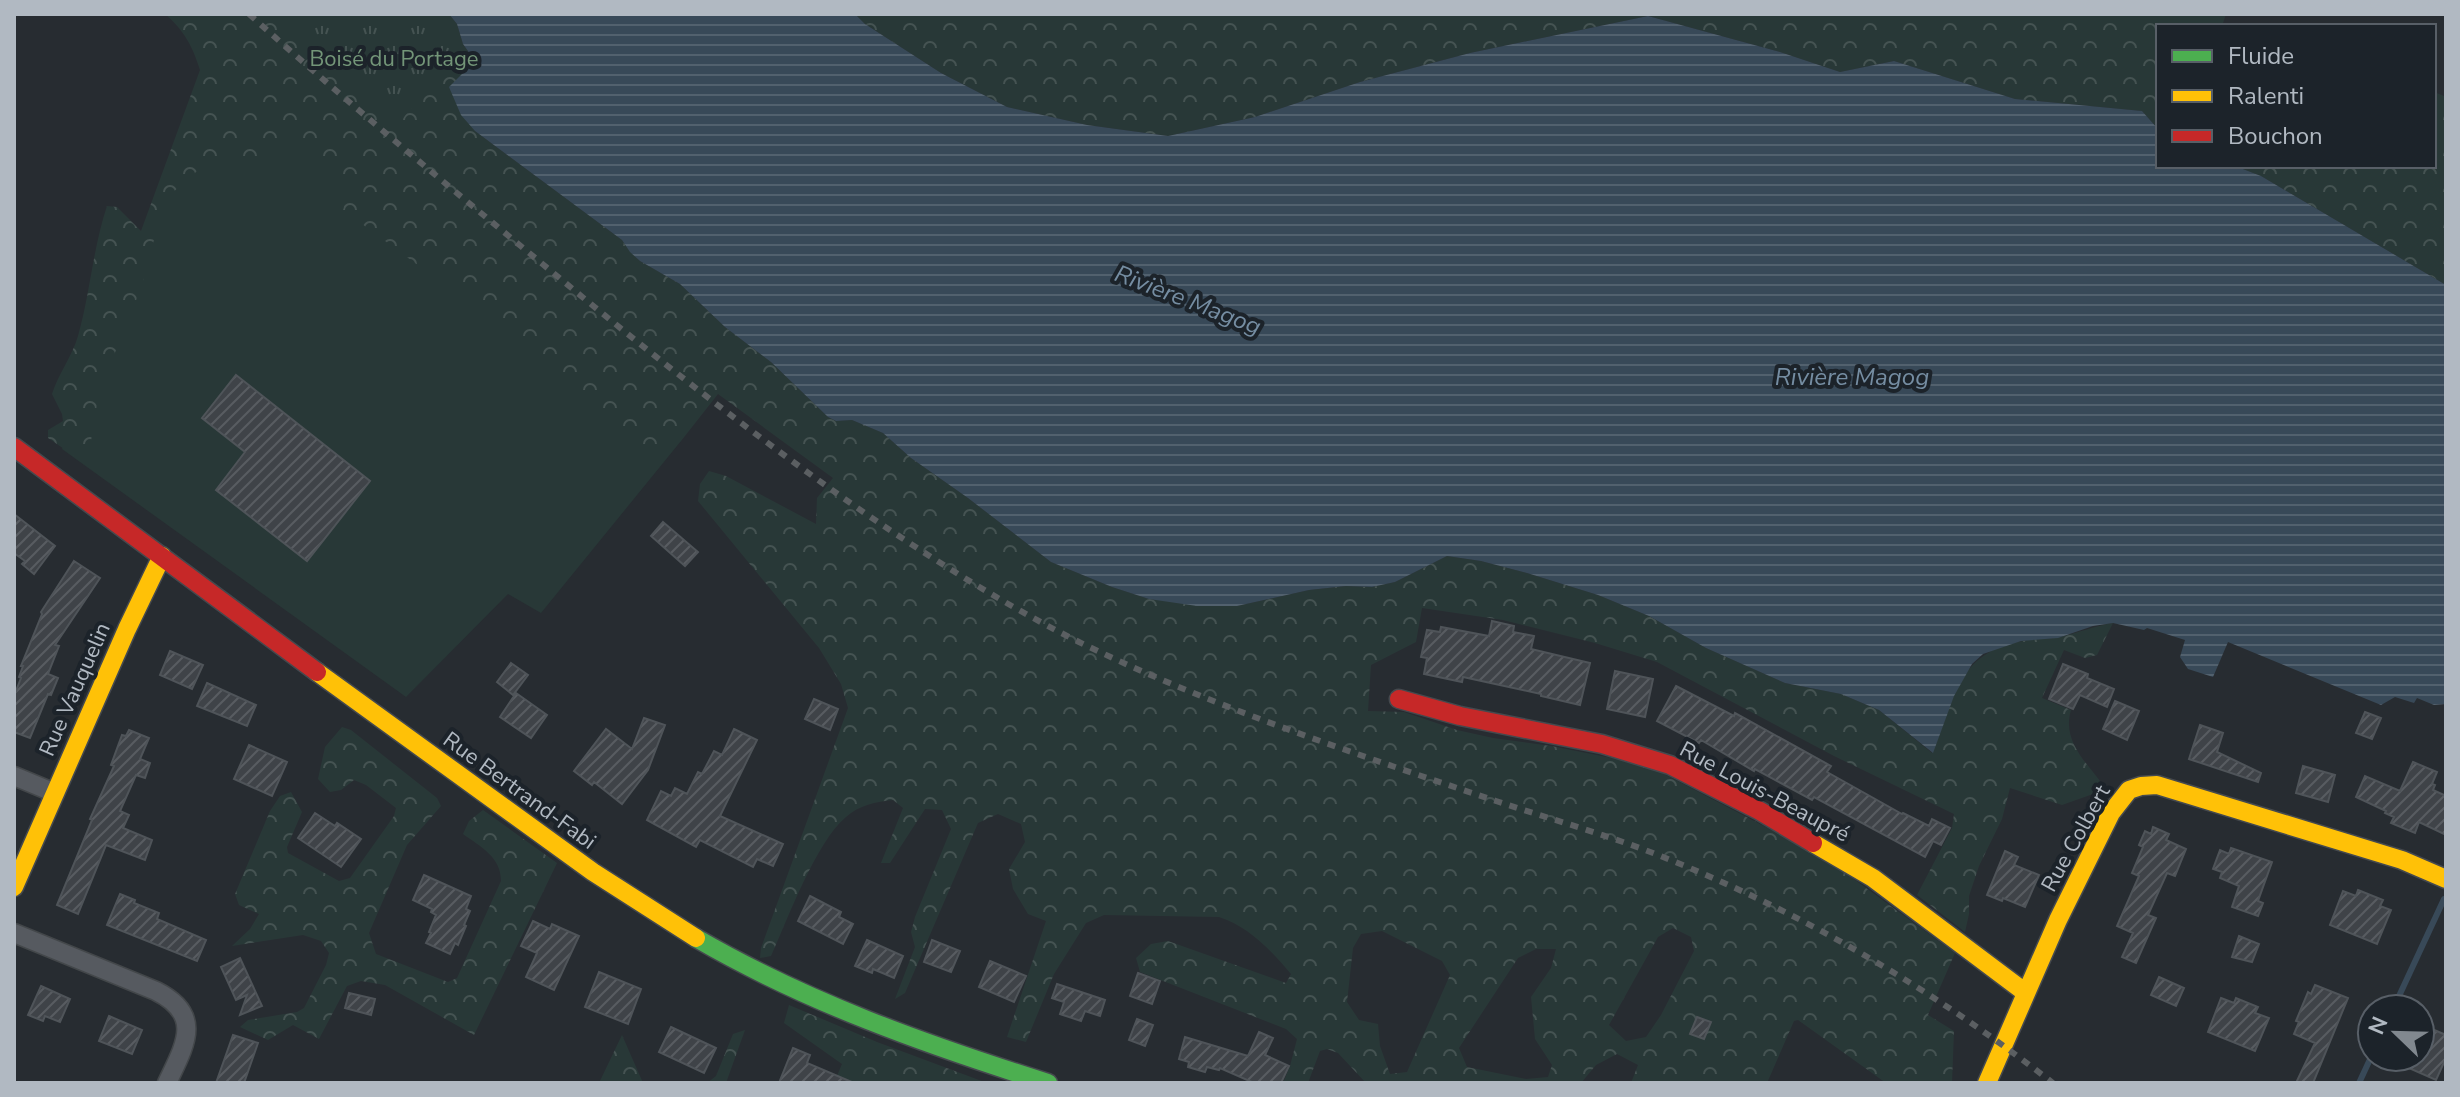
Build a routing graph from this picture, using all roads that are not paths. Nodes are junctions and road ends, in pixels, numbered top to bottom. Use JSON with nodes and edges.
{"nodes":[{"id":1,"x":14,"y":447,"type":"edge"},
{"id":2,"x":162,"y":556,"type":"junction"},
{"id":3,"x":1399,"y":699,"type":"dead end"},
{"id":4,"x":14,"y":776,"type":"edge"},
{"id":5,"x":55,"y":793,"type":"junction"},
{"id":6,"x":2446,"y":879,"type":"edge"},
{"id":7,"x":14,"y":887,"type":"edge"},
{"id":8,"x":14,"y":933,"type":"edge"},
{"id":9,"x":2026,"y":993,"type":"junction"},
{"id":10,"x":167,"y":1083,"type":"edge"},
{"id":11,"x":1048,"y":1083,"type":"edge"},
{"id":12,"x":1987,"y":1083,"type":"edge"}],
"edges":[{"from":1,"to":2,"type":"street","name":"Rue Bertrand-Fabi"},
{"from":2,"to":5,"type":"street","name":"Rue Vauquelin"},
{"from":2,"to":11,"type":"street","name":"Rue Bertrand-Fabi"},
{"from":3,"to":9,"type":"street","name":"Rue Louis-Beaupré"},
{"from":4,"to":5,"type":"street"},
{"from":5,"to":7,"type":"street","name":"Rue Vauquelin"},
{"from":6,"to":9,"type":"street","name":"Rue Colbert"},
{"from":8,"to":10,"type":"street"},
{"from":9,"to":12,"type":"street","name":"Rue Colbert"}]}
